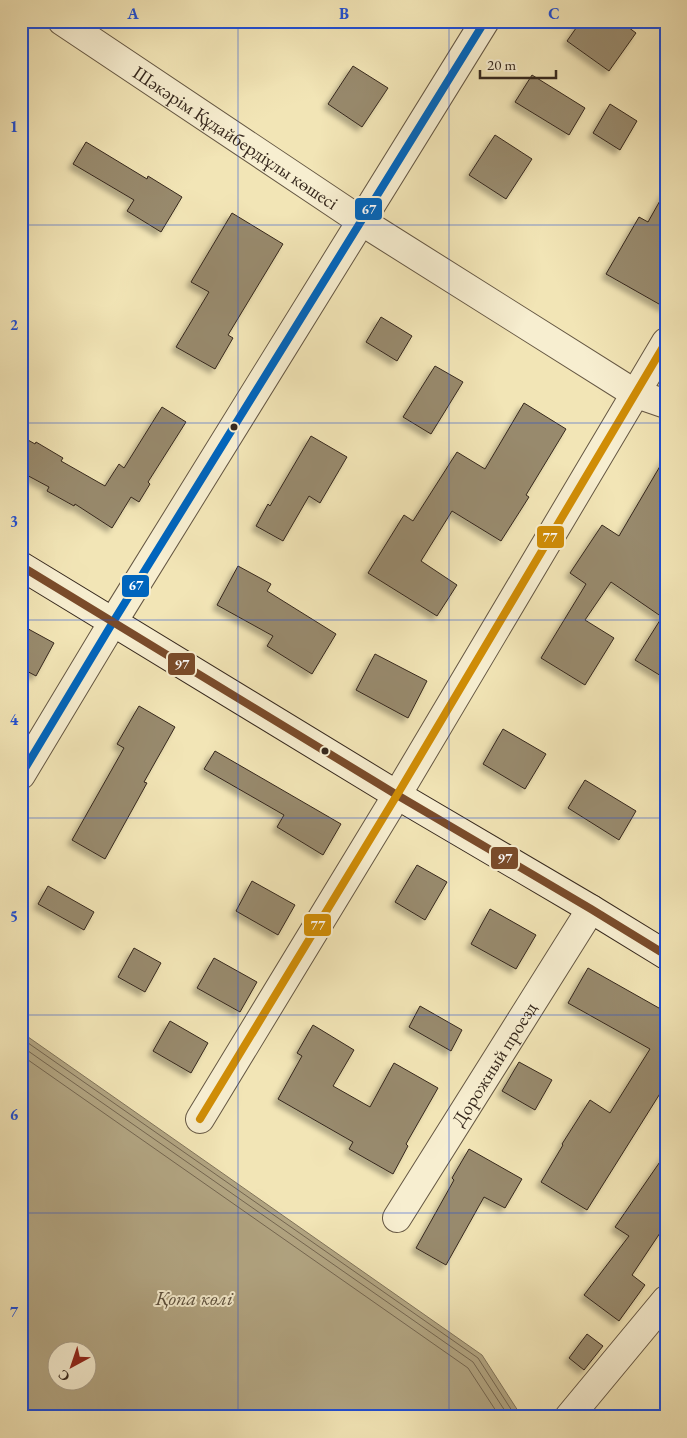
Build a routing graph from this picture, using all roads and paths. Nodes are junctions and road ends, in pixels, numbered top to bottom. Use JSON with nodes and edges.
{"nodes":[{"id":1,"x":62,"y":21,"type":"edge"},
{"id":2,"x":486,"y":21,"type":"edge"},
{"id":3,"x":361,"y":221,"type":"junction"},
{"id":4,"x":666,"y":342,"type":"edge"},
{"id":5,"x":634,"y":393,"type":"junction"},
{"id":6,"x":666,"y":404,"type":"edge"},
{"id":7,"x":21,"y":566,"type":"edge"},
{"id":8,"x":113,"y":622,"type":"junction"},
{"id":9,"x":21,"y":774,"type":"edge"},
{"id":10,"x":397,"y":795,"type":"junction"},
{"id":11,"x":591,"y":909,"type":"junction"},
{"id":12,"x":666,"y":955,"type":"edge"},
{"id":13,"x":200,"y":1119,"type":"dead end"},
{"id":14,"x":396,"y":1218,"type":"dead end"},
{"id":15,"x":666,"y":1300,"type":"edge"},
{"id":16,"x":569,"y":1417,"type":"edge"}],
"edges":[{"from":1,"to":3,"type":"street","name":"Шәкәрім Құдайбердіұлы көшесі"},
{"from":2,"to":3,"type":"street"},
{"from":3,"to":5,"type":"street","name":"Шәкәрім Құдайбердіұлы көшесі"},
{"from":3,"to":8,"type":"street"},
{"from":4,"to":5,"type":"street"},
{"from":5,"to":6,"type":"street","name":"Шәкәрім Құдайбердіұлы көшесі"},
{"from":5,"to":10,"type":"street"},
{"from":7,"to":8,"type":"street"},
{"from":8,"to":9,"type":"street"},
{"from":8,"to":10,"type":"street"},
{"from":10,"to":11,"type":"street"},
{"from":10,"to":13,"type":"street"},
{"from":11,"to":12,"type":"street"},
{"from":11,"to":14,"type":"street","name":"Дорожный проезд"},
{"from":15,"to":16,"type":"street"}]}
